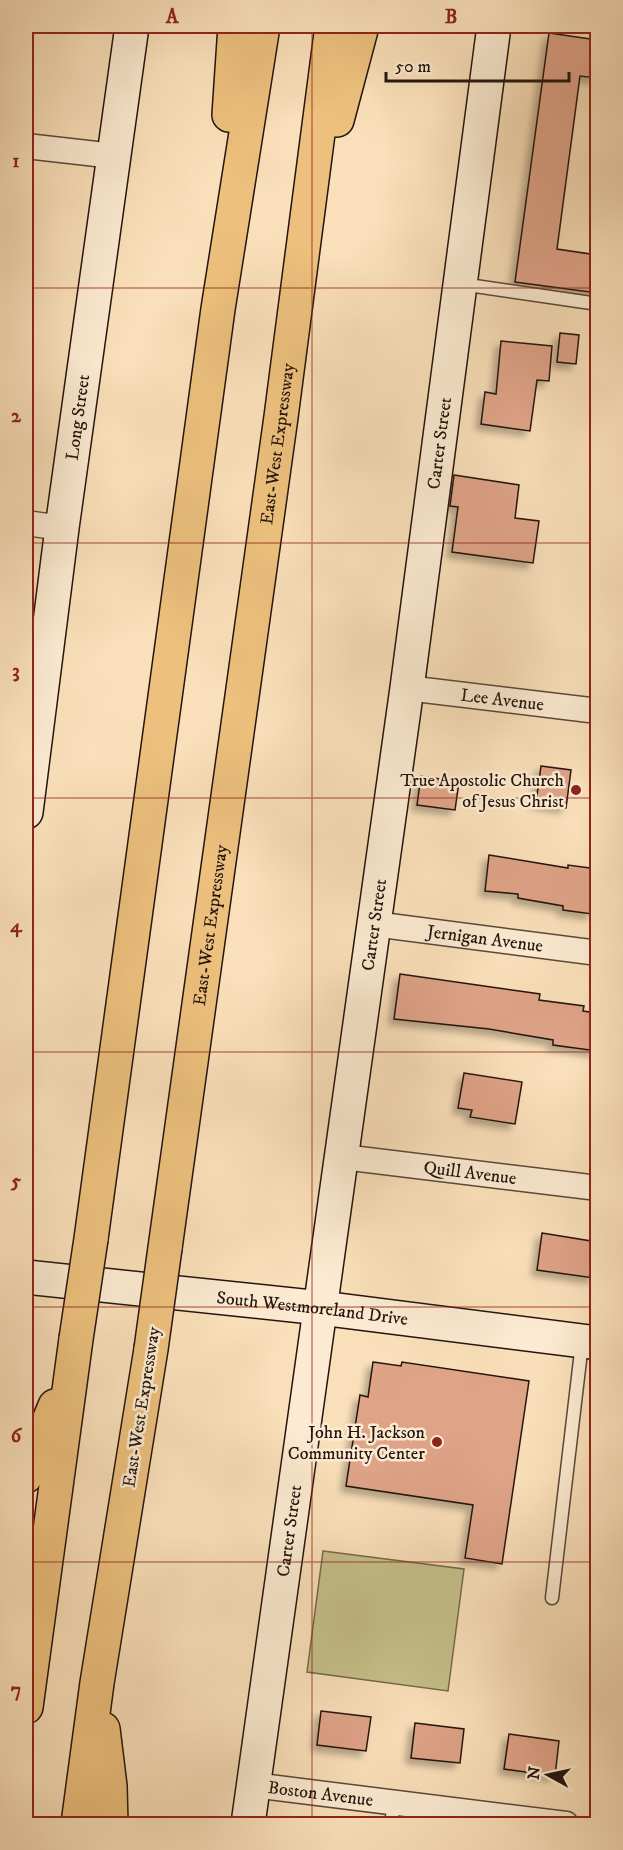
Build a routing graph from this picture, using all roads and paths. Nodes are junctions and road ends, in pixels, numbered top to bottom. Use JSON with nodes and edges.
{"nodes":[{"id":1,"x":132,"y":26,"type":"edge"},
{"id":2,"x":235,"y":26,"type":"edge"},
{"id":3,"x":262,"y":26,"type":"edge"},
{"id":4,"x":332,"y":26,"type":"edge"},
{"id":5,"x":362,"y":26,"type":"edge"},
{"id":6,"x":494,"y":26,"type":"edge"},
{"id":7,"x":26,"y":146,"type":"edge"},
{"id":8,"x":114,"y":156,"type":"junction"},
{"id":9,"x":303,"y":237,"type":"junction"},
{"id":10,"x":460,"y":284,"type":"junction"},
{"id":11,"x":597,"y":304,"type":"edge"},
{"id":12,"x":218,"y":309,"type":"junction"},
{"id":13,"x":26,"y":523,"type":"edge"},
{"id":14,"x":62,"y":528,"type":"junction"},
{"id":15,"x":407,"y":688,"type":"junction"},
{"id":16,"x":597,"y":711,"type":"edge"},
{"id":17,"x":26,"y":812,"type":"edge"},
{"id":18,"x":374,"y":924,"type":"junction"},
{"id":19,"x":597,"y":952,"type":"edge"},
{"id":20,"x":343,"y":1157,"type":"junction"},
{"id":21,"x":597,"y":1188,"type":"edge"},
{"id":22,"x":26,"y":1277,"type":"edge"},
{"id":23,"x":321,"y":1308,"type":"junction"},
{"id":24,"x":590,"y":1342,"type":"edge"},
{"id":25,"x":74,"y":1352,"type":"junction"},
{"id":26,"x":26,"y":1476,"type":"edge"},
{"id":27,"x":552,"y":1598,"type":"dead end"},
{"id":28,"x":97,"y":1683,"type":"junction"},
{"id":29,"x":26,"y":1707,"type":"edge"},
{"id":30,"x":253,"y":1785,"type":"junction"},
{"id":31,"x":392,"y":1814,"type":"edge"},
{"id":32,"x":78,"y":1824,"type":"edge"},
{"id":33,"x":111,"y":1824,"type":"edge"},
{"id":34,"x":248,"y":1824,"type":"edge"},
{"id":35,"x":566,"y":1824,"type":"edge"}],
"edges":[{"from":1,"to":8,"type":"street","name":"Long Street"},
{"from":2,"to":12,"type":"highway"},
{"from":3,"to":12,"type":"highway"},
{"from":4,"to":9,"type":"highway","name":"East-West Expressway"},
{"from":5,"to":9,"type":"highway"},
{"from":6,"to":10,"type":"street","name":"Carter Street"},
{"from":7,"to":8,"type":"street"},
{"from":8,"to":14,"type":"street","name":"Long Street"},
{"from":9,"to":28,"type":"highway","name":"East-West Expressway","bridge":true},
{"from":10,"to":11,"type":"lane"},
{"from":10,"to":15,"type":"street","name":"Carter Street"},
{"from":12,"to":25,"type":"highway","bridge":true},
{"from":13,"to":14,"type":"street"},
{"from":14,"to":17,"type":"street","name":"Long Street"},
{"from":15,"to":16,"type":"street","name":"Lee Avenue"},
{"from":15,"to":18,"type":"street","name":"Carter Street"},
{"from":18,"to":19,"type":"street","name":"Jernigan Avenue"},
{"from":18,"to":20,"type":"street","name":"Carter Street"},
{"from":20,"to":21,"type":"street","name":"Quill Avenue"},
{"from":20,"to":23,"type":"street","name":"Carter Street"},
{"from":22,"to":23,"type":"street","name":"South Westmoreland Drive"},
{"from":23,"to":24,"type":"street","name":"South Westmoreland Drive"},
{"from":23,"to":30,"type":"street","name":"Carter Street"},
{"from":24,"to":27,"type":"lane"},
{"from":25,"to":26,"type":"highway"},
{"from":25,"to":29,"type":"highway"},
{"from":28,"to":32,"type":"highway","name":"East-West Expressway"},
{"from":28,"to":33,"type":"highway"},
{"from":30,"to":31,"type":"street","name":"Boston Avenue"},
{"from":30,"to":34,"type":"street","name":"Carter Street"},
{"from":31,"to":35,"type":"street","name":"Boston Avenue"}]}
